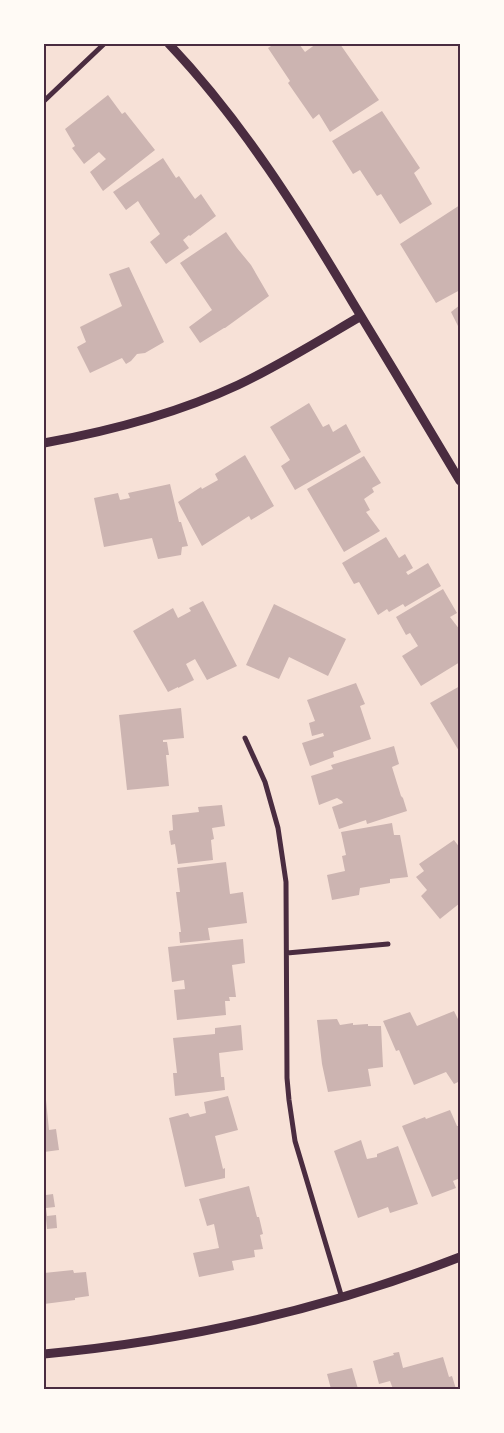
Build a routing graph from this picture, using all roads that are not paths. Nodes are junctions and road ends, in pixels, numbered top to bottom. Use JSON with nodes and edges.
{"nodes":[{"id":1,"x":104,"y":44,"type":"edge"},
{"id":2,"x":169,"y":44,"type":"edge"},
{"id":3,"x":44,"y":101,"type":"edge"},
{"id":4,"x":361,"y":316,"type":"junction"},
{"id":5,"x":44,"y":443,"type":"edge"},
{"id":6,"x":460,"y":482,"type":"edge"},
{"id":7,"x":246,"y":738,"type":"dead end"},
{"id":8,"x":388,"y":944,"type":"dead end"},
{"id":9,"x":287,"y":953,"type":"junction"},
{"id":10,"x":460,"y":1257,"type":"edge"},
{"id":11,"x":342,"y":1298,"type":"junction"},
{"id":12,"x":44,"y":1354,"type":"edge"}],
"edges":[{"from":1,"to":3,"type":"street"},
{"from":2,"to":4,"type":"street"},
{"from":4,"to":5,"type":"street"},
{"from":4,"to":6,"type":"street"},
{"from":7,"to":9,"type":"street"},
{"from":8,"to":9,"type":"street"},
{"from":9,"to":11,"type":"street"},
{"from":10,"to":11,"type":"street"},
{"from":11,"to":12,"type":"street"}]}
